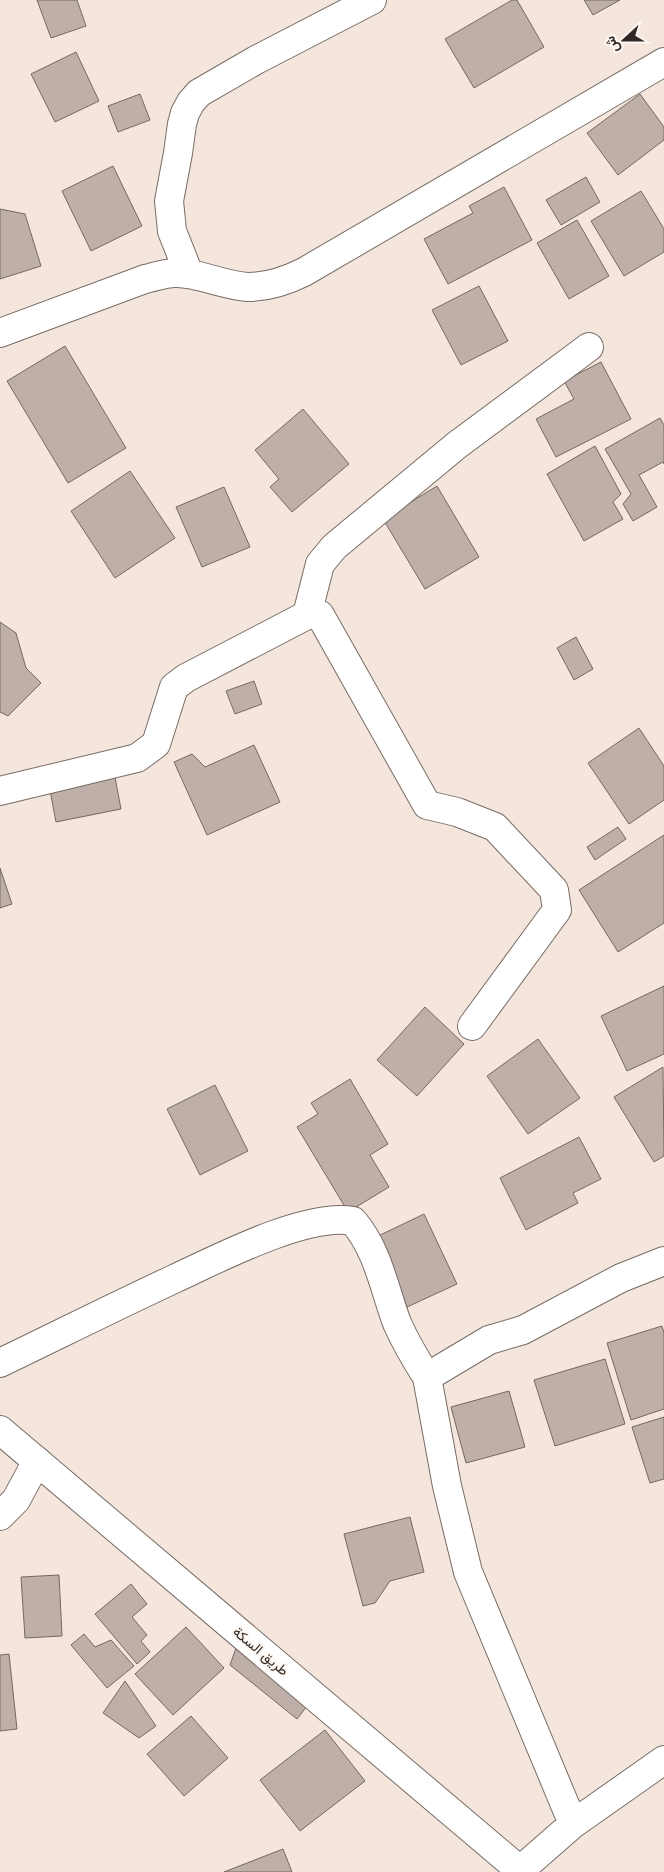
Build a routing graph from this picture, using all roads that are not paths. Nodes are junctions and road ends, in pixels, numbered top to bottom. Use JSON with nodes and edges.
{"nodes":[{"id":1,"x":372,"y":0,"type":"edge"},
{"id":2,"x":664,"y":62,"type":"edge"},
{"id":3,"x":189,"y":274,"type":"junction"},
{"id":4,"x":0,"y":333,"type":"edge"},
{"id":5,"x":590,"y":348,"type":"dead end"},
{"id":6,"x":307,"y":614,"type":"junction"},
{"id":7,"x":0,"y":791,"type":"edge"},
{"id":8,"x":472,"y":1026,"type":"dead end"},
{"id":9,"x":664,"y":1261,"type":"edge"},
{"id":10,"x":0,"y":1363,"type":"edge"},
{"id":11,"x":426,"y":1377,"type":"junction"},
{"id":12,"x":0,"y":1430,"type":"edge"},
{"id":13,"x":37,"y":1461,"type":"junction"},
{"id":14,"x":0,"y":1516,"type":"edge"},
{"id":15,"x":664,"y":1760,"type":"edge"},
{"id":16,"x":573,"y":1824,"type":"junction"},
{"id":17,"x":520,"y":1871,"type":"edge"}],
"edges":[{"from":1,"to":3,"type":"street"},
{"from":2,"to":3,"type":"street"},
{"from":3,"to":4,"type":"street"},
{"from":5,"to":6,"type":"street"},
{"from":6,"to":7,"type":"street"},
{"from":6,"to":8,"type":"street"},
{"from":9,"to":11,"type":"street"},
{"from":10,"to":11,"type":"street"},
{"from":11,"to":16,"type":"street"},
{"from":12,"to":13,"type":"street","name":"طريق السكة"},
{"from":13,"to":14,"type":"street"},
{"from":13,"to":17,"type":"street","name":"طريق السكة"},
{"from":15,"to":16,"type":"street"},
{"from":16,"to":17,"type":"street"}]}
